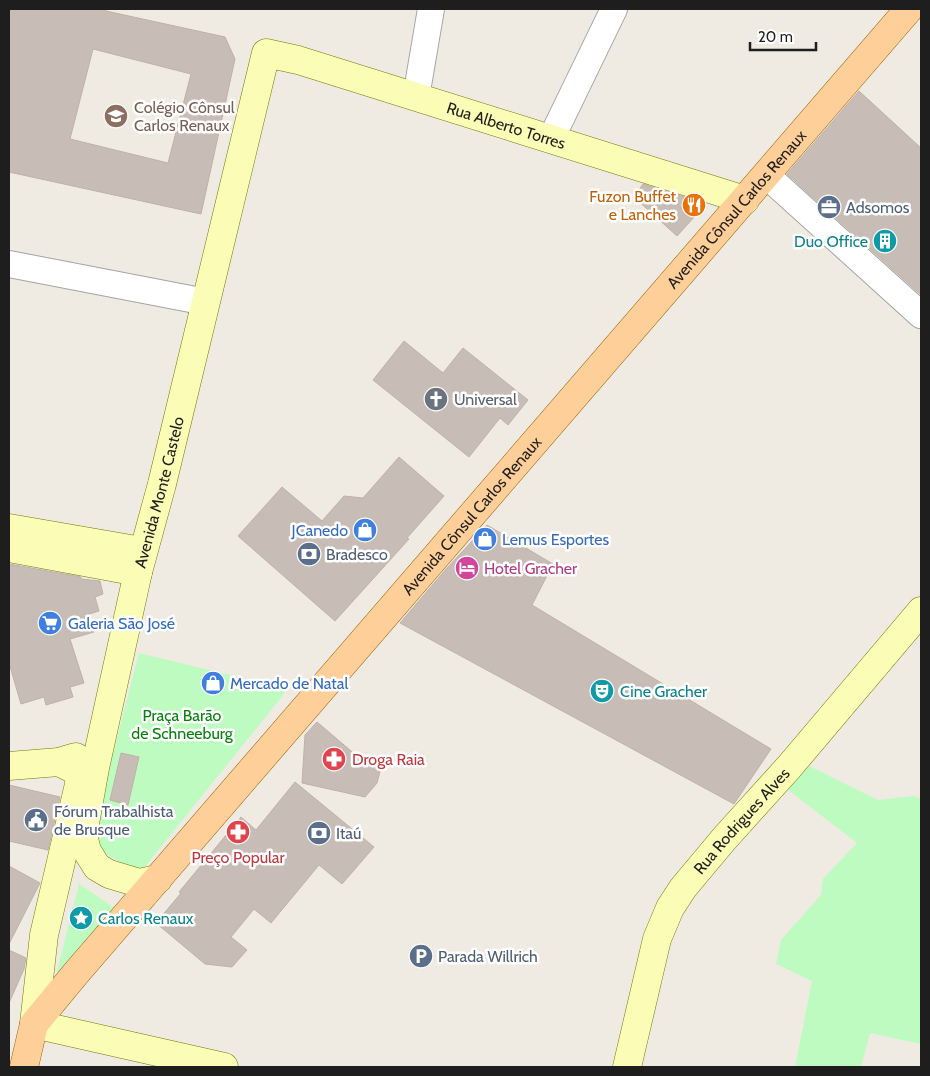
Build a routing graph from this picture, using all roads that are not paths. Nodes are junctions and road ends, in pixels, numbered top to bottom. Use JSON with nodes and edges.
{"nodes":[{"id":1,"x":431,"y":9,"type":"edge"},
{"id":2,"x":614,"y":9,"type":"edge"},
{"id":3,"x":909,"y":9,"type":"edge"},
{"id":4,"x":266,"y":53,"type":"joint"},
{"id":5,"x":416,"y":97,"type":"junction"},
{"id":6,"x":551,"y":139,"type":"junction"},
{"id":7,"x":766,"y":175,"type":"junction"},
{"id":8,"x":745,"y":200,"type":"junction"},
{"id":9,"x":9,"y":264,"type":"edge"},
{"id":10,"x":206,"y":302,"type":"junction"},
{"id":11,"x":921,"y":315,"type":"edge"},
{"id":12,"x":9,"y":528,"type":"edge"},
{"id":13,"x":9,"y":548,"type":"edge"},
{"id":14,"x":93,"y":553,"type":"junction"},
{"id":15,"x":140,"y":562,"type":"junction"},
{"id":16,"x":921,"y":611,"type":"edge"},
{"id":17,"x":121,"y":647,"type":"junction"},
{"id":18,"x":59,"y":762,"type":"junction"},
{"id":19,"x":9,"y":766,"type":"edge"},
{"id":20,"x":158,"y":879,"type":"junction"},
{"id":21,"x":34,"y":1024,"type":"junction"},
{"id":22,"x":24,"y":1067,"type":"edge"},
{"id":23,"x":224,"y":1067,"type":"edge"},
{"id":24,"x":627,"y":1067,"type":"edge"}],
"edges":[{"from":1,"to":5,"type":"street"},
{"from":2,"to":6,"type":"street"},
{"from":3,"to":7,"type":"main road","name":"Avenida Cônsul Carlos Renaux"},
{"from":4,"to":5,"type":"main road","name":"Rua Alberto Torres"},
{"from":4,"to":10,"type":"main road","name":"Avenida Monte Castelo"},
{"from":5,"to":6,"type":"main road","name":"Rua Alberto Torres"},
{"from":6,"to":8,"type":"main road","name":"Rua Alberto Torres"},
{"from":7,"to":8,"type":"main road","name":"Avenida Cônsul Carlos Renaux"},
{"from":7,"to":11,"type":"street"},
{"from":8,"to":20,"type":"main road","name":"Avenida Cônsul Carlos Renaux"},
{"from":9,"to":10,"type":"street"},
{"from":10,"to":15,"type":"main road","name":"Avenida Monte Castelo"},
{"from":12,"to":14,"type":"main road"},
{"from":13,"to":14,"type":"main road"},
{"from":14,"to":15,"type":"main road"},
{"from":15,"to":17,"type":"main road","name":"Avenida Monte Castelo"},
{"from":16,"to":24,"type":"main road","name":"Rua Rodrigues Alves"},
{"from":17,"to":18,"type":"main road"},
{"from":17,"to":20,"type":"main road","name":"Avenida Monte Castelo"},
{"from":18,"to":19,"type":"main road"},
{"from":18,"to":21,"type":"main road"},
{"from":20,"to":21,"type":"main road","name":"Avenida Cônsul Carlos Renaux"},
{"from":21,"to":22,"type":"main road"},
{"from":21,"to":23,"type":"main road"}]}
